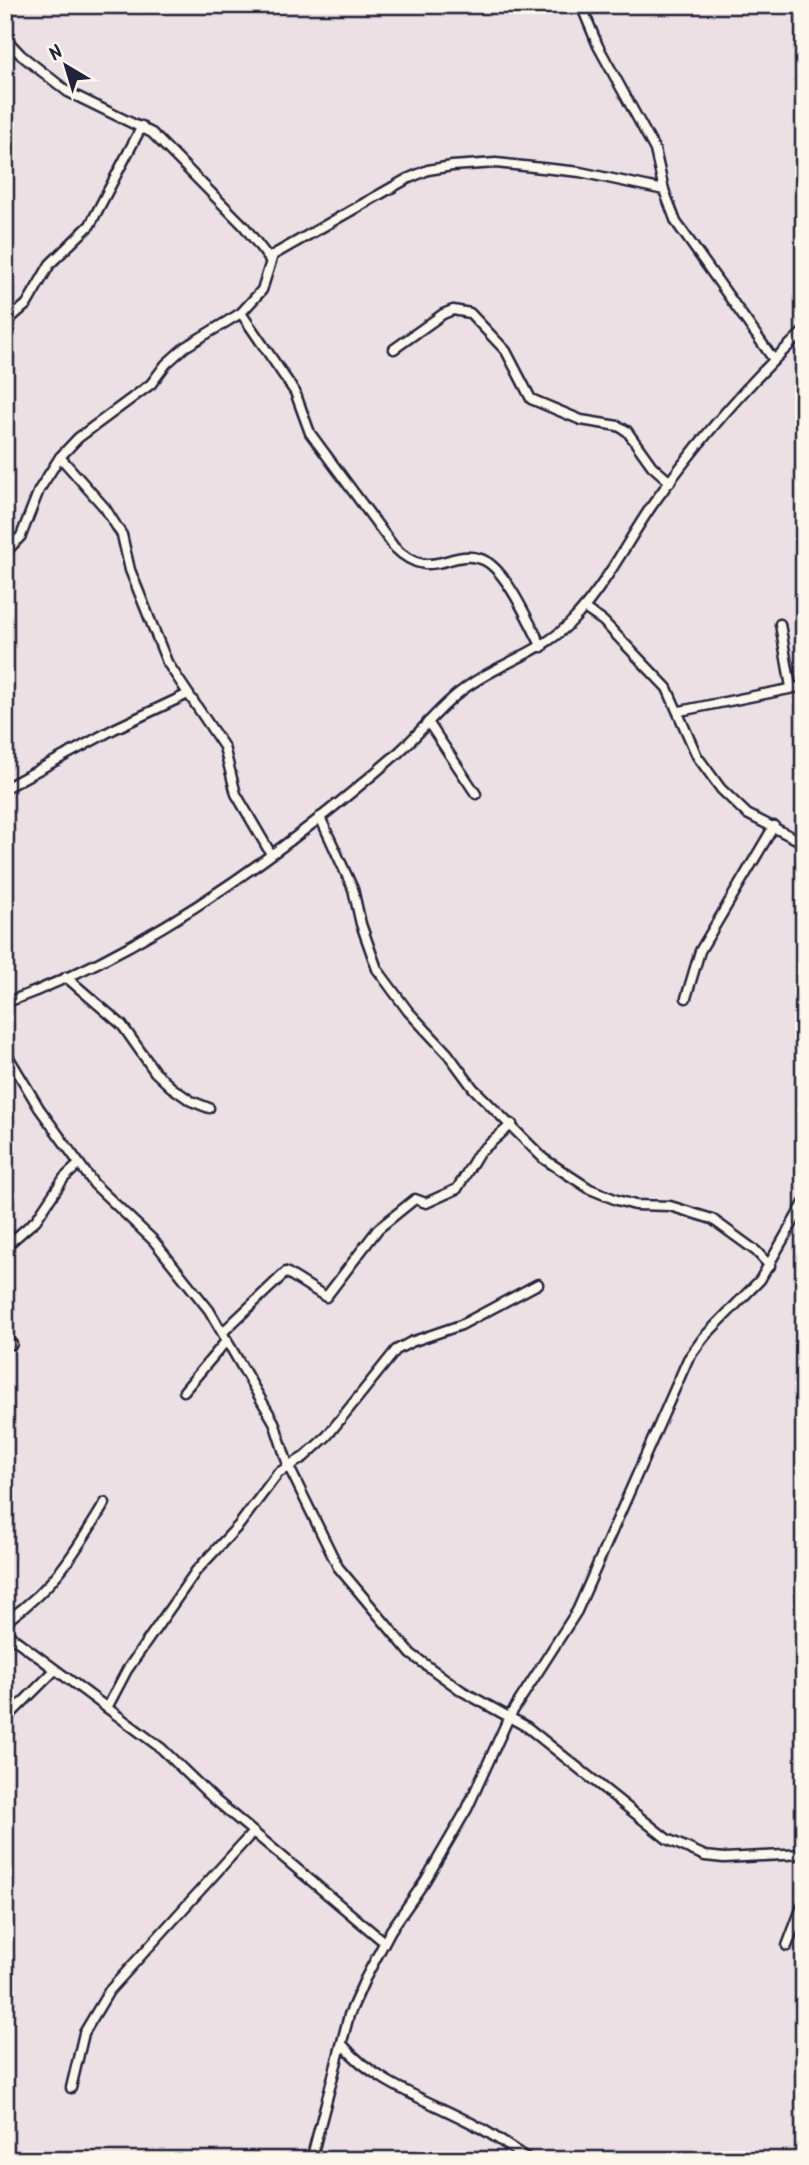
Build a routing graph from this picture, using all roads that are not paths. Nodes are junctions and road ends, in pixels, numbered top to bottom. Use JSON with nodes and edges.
{"nodes":[{"id":1,"x":581,"y":5,"type":"edge"},
{"id":2,"x":5,"y":38,"type":"edge"},
{"id":3,"x":142,"y":126,"type":"junction"},
{"id":4,"x":664,"y":190,"type":"junction"},
{"id":5,"x":270,"y":260,"type":"junction"},
{"id":6,"x":241,"y":313,"type":"junction"},
{"id":7,"x":5,"y":323,"type":"edge"},
{"id":8,"x":804,"y":331,"type":"edge"},
{"id":9,"x":394,"y":349,"type":"dead end"},
{"id":10,"x":774,"y":360,"type":"junction"},
{"id":11,"x":60,"y":457,"type":"junction"},
{"id":12,"x":670,"y":482,"type":"junction"},
{"id":13,"x":5,"y":553,"type":"edge"},
{"id":14,"x":584,"y":608,"type":"junction"},
{"id":15,"x":780,"y":624,"type":"dead end"},
{"id":16,"x":542,"y":647,"type":"junction"},
{"id":17,"x":804,"y":686,"type":"edge"},
{"id":18,"x":792,"y":687,"type":"junction"},
{"id":19,"x":188,"y":694,"type":"junction"},
{"id":20,"x":680,"y":711,"type":"junction"},
{"id":21,"x":428,"y":722,"type":"junction"},
{"id":22,"x":5,"y":788,"type":"edge"},
{"id":23,"x":476,"y":794,"type":"dead end"},
{"id":24,"x":320,"y":817,"type":"junction"},
{"id":25,"x":774,"y":826,"type":"junction"},
{"id":26,"x":804,"y":843,"type":"edge"},
{"id":27,"x":271,"y":853,"type":"junction"},
{"id":28,"x":66,"y":977,"type":"junction"},
{"id":29,"x":686,"y":998,"type":"dead end"},
{"id":30,"x":5,"y":1003,"type":"edge"},
{"id":31,"x":5,"y":1051,"type":"edge"},
{"id":32,"x":209,"y":1108,"type":"dead end"},
{"id":33,"x":512,"y":1124,"type":"junction"},
{"id":34,"x":79,"y":1164,"type":"junction"},
{"id":35,"x":804,"y":1203,"type":"edge"},
{"id":36,"x":5,"y":1247,"type":"edge"},
{"id":37,"x":770,"y":1266,"type":"junction"},
{"id":38,"x":538,"y":1284,"type":"dead end"},
{"id":39,"x":225,"y":1336,"type":"junction"},
{"id":40,"x":184,"y":1391,"type":"dead end"},
{"id":41,"x":288,"y":1465,"type":"junction"},
{"id":42,"x":104,"y":1503,"type":"dead end"},
{"id":43,"x":5,"y":1626,"type":"edge"},
{"id":44,"x":5,"y":1632,"type":"edge"},
{"id":45,"x":54,"y":1671,"type":"junction"},
{"id":46,"x":107,"y":1707,"type":"junction"},
{"id":47,"x":509,"y":1717,"type":"junction"},
{"id":48,"x":5,"y":1720,"type":"edge"},
{"id":49,"x":253,"y":1832,"type":"junction"},
{"id":50,"x":804,"y":1854,"type":"edge"},
{"id":51,"x":804,"y":1901,"type":"edge"},
{"id":52,"x":384,"y":1942,"type":"junction"},
{"id":53,"x":787,"y":1946,"type":"dead end"},
{"id":54,"x":342,"y":2044,"type":"junction"},
{"id":55,"x":71,"y":2088,"type":"dead end"},
{"id":56,"x":311,"y":2160,"type":"edge"},
{"id":57,"x":530,"y":2160,"type":"edge"}],
"edges":[{"from":1,"to":4,"type":"street"},
{"from":2,"to":3,"type":"street"},
{"from":3,"to":5,"type":"street"},
{"from":3,"to":7,"type":"street"},
{"from":4,"to":5,"type":"street"},
{"from":4,"to":10,"type":"street"},
{"from":5,"to":6,"type":"street"},
{"from":6,"to":11,"type":"street"},
{"from":6,"to":16,"type":"street"},
{"from":8,"to":10,"type":"street"},
{"from":9,"to":12,"type":"street"},
{"from":10,"to":12,"type":"street"},
{"from":11,"to":13,"type":"street"},
{"from":11,"to":19,"type":"street"},
{"from":12,"to":14,"type":"street"},
{"from":14,"to":16,"type":"street"},
{"from":14,"to":20,"type":"street"},
{"from":15,"to":18,"type":"street"},
{"from":16,"to":21,"type":"street"},
{"from":17,"to":18,"type":"street"},
{"from":18,"to":20,"type":"street"},
{"from":19,"to":22,"type":"street"},
{"from":19,"to":27,"type":"street"},
{"from":20,"to":25,"type":"street"},
{"from":21,"to":23,"type":"street"},
{"from":21,"to":24,"type":"street"},
{"from":24,"to":27,"type":"street"},
{"from":24,"to":33,"type":"street"},
{"from":25,"to":26,"type":"street"},
{"from":25,"to":29,"type":"street"},
{"from":27,"to":28,"type":"street"},
{"from":28,"to":30,"type":"street"},
{"from":28,"to":32,"type":"street"},
{"from":31,"to":34,"type":"street"},
{"from":33,"to":37,"type":"street"},
{"from":33,"to":39,"type":"street"},
{"from":34,"to":36,"type":"street"},
{"from":34,"to":39,"type":"street"},
{"from":35,"to":37,"type":"street"},
{"from":37,"to":47,"type":"street"},
{"from":38,"to":41,"type":"street"},
{"from":39,"to":40,"type":"street"},
{"from":39,"to":41,"type":"street"},
{"from":41,"to":46,"type":"street"},
{"from":41,"to":47,"type":"street"},
{"from":42,"to":43,"type":"street"},
{"from":44,"to":45,"type":"street"},
{"from":45,"to":46,"type":"street"},
{"from":45,"to":48,"type":"street"},
{"from":46,"to":49,"type":"street"},
{"from":47,"to":50,"type":"street"},
{"from":47,"to":52,"type":"street"},
{"from":49,"to":52,"type":"street"},
{"from":49,"to":55,"type":"street"},
{"from":51,"to":53,"type":"street"},
{"from":52,"to":54,"type":"street"},
{"from":54,"to":56,"type":"street"},
{"from":54,"to":57,"type":"street"}]}
